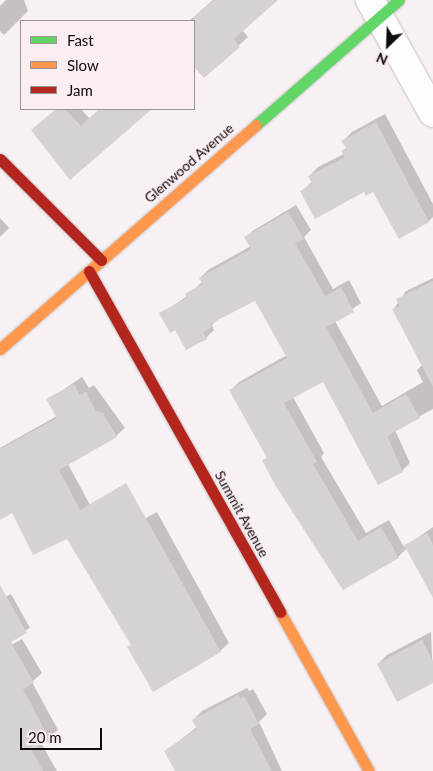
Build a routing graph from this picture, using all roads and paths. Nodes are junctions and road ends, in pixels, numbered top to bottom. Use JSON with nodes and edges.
{"nodes":[{"id":1,"x":383,"y":5,"type":"edge"},
{"id":2,"x":433,"y":113,"type":"edge"},
{"id":3,"x":0,"y":159,"type":"edge"},
{"id":4,"x":101,"y":260,"type":"junction"},
{"id":5,"x":89,"y":271,"type":"junction"},
{"id":6,"x":0,"y":349,"type":"edge"},
{"id":7,"x":369,"y":771,"type":"edge"}],
"edges":[{"from":1,"to":2,"type":"street"},
{"from":1,"to":4,"type":"street","name":"Glenwood Avenue"},
{"from":3,"to":4,"type":"street"},
{"from":4,"to":5,"type":"street","name":"Glenwood Avenue"},
{"from":5,"to":6,"type":"street","name":"Glenwood Avenue"},
{"from":5,"to":7,"type":"street","name":"Summit Avenue"}]}
